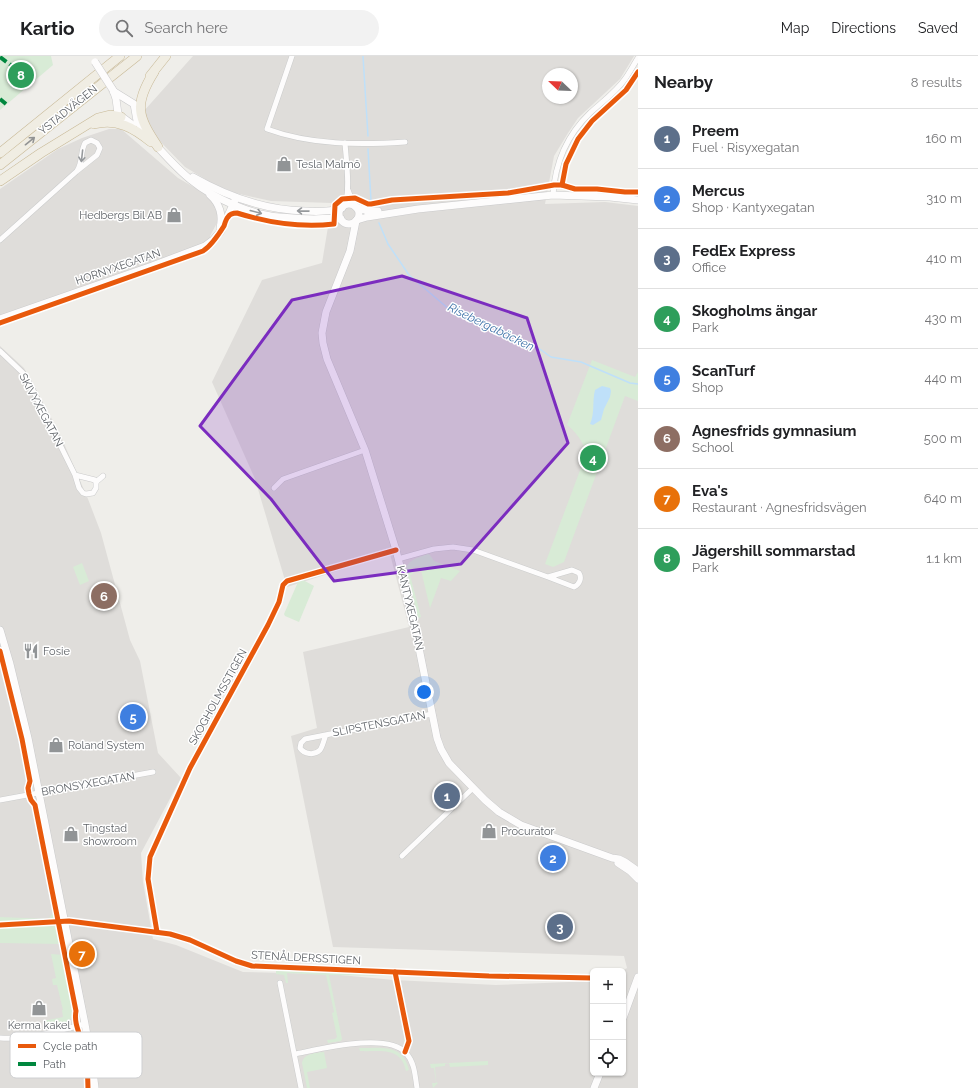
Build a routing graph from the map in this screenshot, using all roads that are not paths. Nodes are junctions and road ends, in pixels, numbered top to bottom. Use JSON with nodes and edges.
{"nodes":[{"id":1,"x":114,"y":56,"type":"edge"},
{"id":2,"x":120,"y":56,"type":"edge"},
{"id":3,"x":137,"y":56,"type":"edge"},
{"id":4,"x":166,"y":56,"type":"edge"},
{"id":5,"x":292,"y":56,"type":"edge"},
{"id":6,"x":638,"y":58,"type":"edge"},
{"id":7,"x":93,"y":59,"type":"edge"},
{"id":8,"x":154,"y":72,"type":"junction"},
{"id":9,"x":113,"y":91,"type":"junction"},
{"id":10,"x":71,"y":95,"type":"junction"},
{"id":11,"x":136,"y":110,"type":"junction"},
{"id":12,"x":121,"y":117,"type":"junction"},
{"id":13,"x":85,"y":126,"type":"junction"},
{"id":14,"x":147,"y":135,"type":"junction"},
{"id":15,"x":405,"y":142,"type":"dead end"},
{"id":16,"x":345,"y":143,"type":"junction"},
{"id":17,"x":158,"y":148,"type":"junction"},
{"id":18,"x":0,"y":153,"type":"edge"},
{"id":19,"x":0,"y":165,"type":"edge"},
{"id":20,"x":174,"y":165,"type":"junction"},
{"id":21,"x":77,"y":171,"type":"junction"},
{"id":22,"x":0,"y":181,"type":"edge"},
{"id":23,"x":347,"y":188,"type":"junction"},
{"id":24,"x":204,"y":189,"type":"junction"},
{"id":25,"x":553,"y":195,"type":"junction"},
{"id":26,"x":232,"y":200,"type":"junction"},
{"id":27,"x":638,"y":200,"type":"edge"},
{"id":28,"x":343,"y":207,"type":"junction"},
{"id":29,"x":355,"y":207,"type":"junction"},
{"id":30,"x":418,"y":209,"type":"junction"},
{"id":31,"x":221,"y":219,"type":"junction"},
{"id":32,"x":342,"y":220,"type":"junction"},
{"id":33,"x":356,"y":220,"type":"junction"},
{"id":34,"x":217,"y":236,"type":"junction"},
{"id":35,"x":0,"y":240,"type":"edge"},
{"id":36,"x":350,"y":252,"type":"junction"},
{"id":37,"x":0,"y":319,"type":"edge"},
{"id":38,"x":0,"y":351,"type":"edge"},
{"id":39,"x":365,"y":450,"type":"junction"},
{"id":40,"x":74,"y":475,"type":"junction"},
{"id":41,"x":103,"y":476,"type":"dead end"},
{"id":42,"x":96,"y":482,"type":"junction"},
{"id":43,"x":274,"y":488,"type":"dead end"},
{"id":44,"x":398,"y":558,"type":"junction"},
{"id":45,"x":548,"y":577,"type":"junction"},
{"id":46,"x":0,"y":630,"type":"edge"},
{"id":47,"x":432,"y":714,"type":"junction"},
{"id":48,"x":326,"y":735,"type":"junction"},
{"id":49,"x":153,"y":772,"type":"dead end"},
{"id":50,"x":473,"y":788,"type":"junction"},
{"id":51,"x":38,"y":793,"type":"junction"},
{"id":52,"x":0,"y":800,"type":"edge"},
{"id":53,"x":402,"y":856,"type":"dead end"},
{"id":54,"x":612,"y":858,"type":"junction"},
{"id":55,"x":638,"y":871,"type":"edge"},
{"id":56,"x":638,"y":879,"type":"edge"},
{"id":57,"x":638,"y":977,"type":"edge"},
{"id":58,"x":280,"y":983,"type":"dead end"},
{"id":59,"x":626,"y":1010,"type":"edge"},
{"id":60,"x":85,"y":1024,"type":"junction"},
{"id":61,"x":52,"y":1032,"type":"edge"},
{"id":62,"x":86,"y":1032,"type":"edge"},
{"id":63,"x":295,"y":1054,"type":"junction"},
{"id":64,"x":599,"y":1076,"type":"edge"},
{"id":65,"x":93,"y":1078,"type":"edge"},
{"id":66,"x":94,"y":1088,"type":"edge"},
{"id":67,"x":301,"y":1088,"type":"edge"},
{"id":68,"x":418,"y":1088,"type":"edge"},
{"id":69,"x":594,"y":1088,"type":"edge"}],
"edges":[{"from":1,"to":10,"type":"highway"},
{"from":2,"to":10,"type":"highway","name":"YSTADVÄGEN"},
{"from":19,"to":3,"type":"highway","name":"YSTADVÄGEN","one_way":true},
{"from":4,"to":8,"type":"highway"},
{"from":5,"to":16,"type":"street"},
{"from":6,"to":25,"type":"street"},
{"from":7,"to":9,"type":"main road","bridge":true},
{"from":8,"to":11,"type":"highway"},
{"from":8,"to":17,"type":"highway"},
{"from":9,"to":11,"type":"main road"},
{"from":9,"to":12,"type":"main road"},
{"from":10,"to":18,"type":"highway","name":"YSTADVÄGEN"},
{"from":11,"to":12,"type":"main road"},
{"from":11,"to":14,"type":"main road"},
{"from":12,"to":13,"type":"highway"},
{"from":12,"to":14,"type":"main road"},
{"from":13,"to":17,"type":"highway"},
{"from":13,"to":22,"type":"highway"},
{"from":14,"to":17,"type":"main road"},
{"from":15,"to":16,"type":"street"},
{"from":16,"to":23,"type":"street"},
{"from":17,"to":20,"type":"main road"},
{"from":20,"to":24,"type":"main road"},
{"from":20,"to":26,"type":"main road"},
{"from":21,"to":21,"type":"street","one_way":true},
{"from":21,"to":35,"type":"street"},
{"from":23,"to":28,"type":"street"},
{"from":23,"to":29,"type":"street"},
{"from":24,"to":26,"type":"main road"},
{"from":24,"to":31,"type":"main road"},
{"from":25,"to":27,"type":"main road"},
{"from":25,"to":30,"type":"main road"},
{"from":28,"to":26,"type":"main road","one_way":true},
{"from":26,"to":31,"type":"main road"},
{"from":26,"to":32,"type":"main road","one_way":true},
{"from":26,"to":34,"type":"main road","name":"HORNYXEGATAN"},
{"from":28,"to":29,"type":"main road"},
{"from":28,"to":32,"type":"main road"},
{"from":29,"to":30,"type":"main road"},
{"from":29,"to":33,"type":"main road"},
{"from":30,"to":33,"type":"main road"},
{"from":31,"to":34,"type":"main road"},
{"from":32,"to":33,"type":"main road"},
{"from":32,"to":36,"type":"main road","name":"KANTYXEGATAN"},
{"from":33,"to":36,"type":"main road","name":"KANTYXEGATAN"},
{"from":34,"to":37,"type":"main road","name":"HORNYXEGATAN"},
{"from":36,"to":39,"type":"main road","name":"KANTYXEGATAN"},
{"from":38,"to":40,"type":"street","name":"SKIVYXEGATAN"},
{"from":39,"to":43,"type":"street"},
{"from":39,"to":44,"type":"main road","name":"KANTYXEGATAN"},
{"from":40,"to":42,"type":"street"},
{"from":40,"to":42,"type":"street","name":"SKIVYXEGATAN"},
{"from":41,"to":42,"type":"street","name":"SKIVYXEGATAN"},
{"from":44,"to":45,"type":"street"},
{"from":44,"to":47,"type":"main road","name":"KANTYXEGATAN"},
{"from":45,"to":45,"type":"street"},
{"from":46,"to":51,"type":"main road"},
{"from":47,"to":48,"type":"street","name":"SLIPSTENSGATAN"},
{"from":47,"to":50,"type":"main road","name":"KANTYXEGATAN"},
{"from":48,"to":48,"type":"street","name":"SLIPSTENSGATAN"},
{"from":49,"to":51,"type":"street","name":"BRONSYXEGATAN"},
{"from":50,"to":53,"type":"street"},
{"from":50,"to":54,"type":"main road","name":"KANTYXEGATAN"},
{"from":51,"to":52,"type":"street","name":"BRONSYXEGATAN"},
{"from":51,"to":60,"type":"main road"},
{"from":54,"to":55,"type":"main road","name":"KANTYXEGATAN"},
{"from":54,"to":56,"type":"main road","name":"KANTYXEGATAN"},
{"from":57,"to":59,"type":"main road"},
{"from":58,"to":63,"type":"street"},
{"from":60,"to":61,"type":"street"},
{"from":60,"to":62,"type":"main road"},
{"from":63,"to":67,"type":"street"},
{"from":63,"to":68,"type":"street"},
{"from":64,"to":69,"type":"main road"},
{"from":65,"to":66,"type":"main road"}]}
